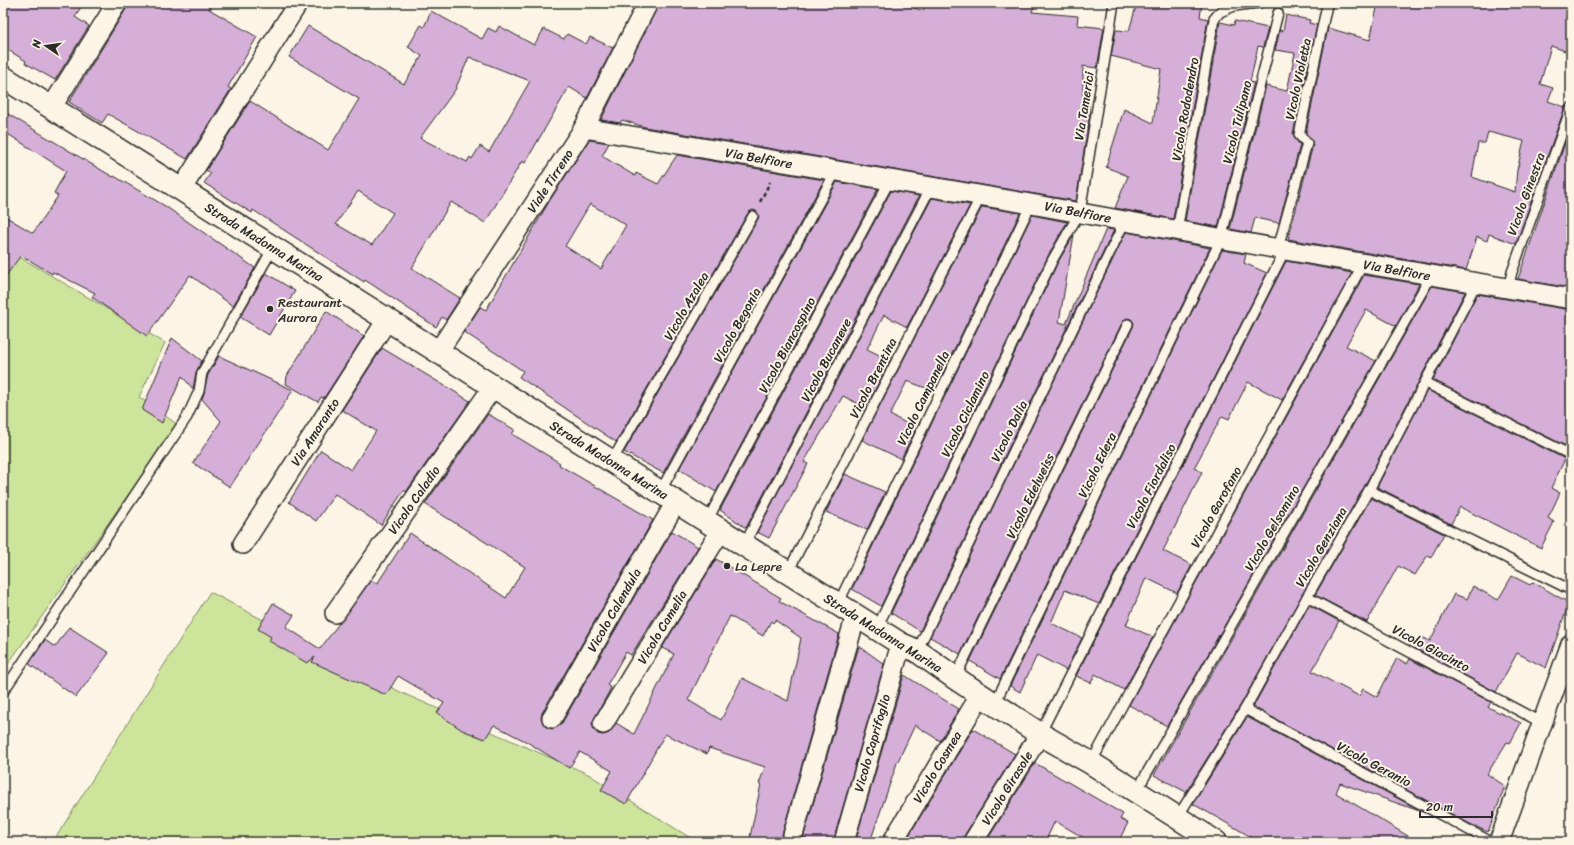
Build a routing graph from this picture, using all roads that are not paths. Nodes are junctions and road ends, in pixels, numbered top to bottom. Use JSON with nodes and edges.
{"nodes":[{"id":1,"x":117,"y":3,"type":"edge"},
{"id":2,"x":298,"y":3,"type":"edge"},
{"id":3,"x":648,"y":3,"type":"edge"},
{"id":4,"x":1114,"y":3,"type":"edge"},
{"id":5,"x":1259,"y":3,"type":"edge"},
{"id":6,"x":1234,"y":5,"type":"edge"},
{"id":7,"x":1327,"y":5,"type":"dead end"},
{"id":8,"x":1278,"y":13,"type":"dead end"},
{"id":9,"x":3,"y":77,"type":"edge"},
{"id":10,"x":51,"y":108,"type":"junction"},
{"id":11,"x":1571,"y":108,"type":"edge"},
{"id":12,"x":584,"y":128,"type":"junction"},
{"id":13,"x":836,"y":171,"type":"junction"},
{"id":14,"x":890,"y":180,"type":"junction"},
{"id":15,"x":931,"y":187,"type":"junction"},
{"id":16,"x":181,"y":190,"type":"junction"},
{"id":17,"x":981,"y":196,"type":"junction"},
{"id":18,"x":1031,"y":204,"type":"junction"},
{"id":19,"x":1080,"y":212,"type":"junction"},
{"id":20,"x":753,"y":216,"type":"road end"},
{"id":21,"x":1125,"y":221,"type":"junction"},
{"id":22,"x":1177,"y":231,"type":"junction"},
{"id":23,"x":1221,"y":239,"type":"junction"},
{"id":24,"x":272,"y":248,"type":"junction"},
{"id":25,"x":1281,"y":249,"type":"junction"},
{"id":26,"x":1363,"y":264,"type":"junction"},
{"id":27,"x":1431,"y":276,"type":"junction"},
{"id":28,"x":1476,"y":284,"type":"junction"},
{"id":29,"x":1508,"y":289,"type":"junction"},
{"id":30,"x":1571,"y":299,"type":"edge"},
{"id":31,"x":387,"y":320,"type":"junction"},
{"id":32,"x":1128,"y":324,"type":"dead end"},
{"id":33,"x":438,"y":352,"type":"junction"},
{"id":34,"x":1426,"y":383,"type":"junction"},
{"id":35,"x":493,"y":387,"type":"junction"},
{"id":36,"x":1571,"y":456,"type":"edge"},
{"id":37,"x":612,"y":461,"type":"junction"},
{"id":38,"x":1369,"y":490,"type":"junction"},
{"id":39,"x":668,"y":497,"type":"junction"},
{"id":40,"x":714,"y":526,"type":"junction"},
{"id":41,"x":243,"y":544,"type":"dead end"},
{"id":42,"x":744,"y":545,"type":"junction"},
{"id":43,"x":788,"y":572,"type":"junction"},
{"id":44,"x":1571,"y":590,"type":"edge"},
{"id":45,"x":1307,"y":597,"type":"junction"},
{"id":46,"x":838,"y":604,"type":"junction"},
{"id":47,"x":335,"y":613,"type":"dead end"},
{"id":48,"x":856,"y":615,"type":"junction"},
{"id":49,"x":877,"y":628,"type":"junction"},
{"id":50,"x":1571,"y":644,"type":"edge"},
{"id":51,"x":909,"y":647,"type":"junction"},
{"id":52,"x":955,"y":678,"type":"junction"},
{"id":53,"x":3,"y":692,"type":"edge"},
{"id":54,"x":988,"y":698,"type":"junction"},
{"id":55,"x":1245,"y":709,"type":"junction"},
{"id":56,"x":552,"y":718,"type":"dead end"},
{"id":57,"x":1542,"y":723,"type":"junction"},
{"id":58,"x":603,"y":724,"type":"dead end"},
{"id":59,"x":1040,"y":734,"type":"junction"},
{"id":60,"x":1091,"y":762,"type":"junction"},
{"id":61,"x":1136,"y":792,"type":"junction"},
{"id":62,"x":1177,"y":818,"type":"junction"},
{"id":63,"x":893,"y":841,"type":"edge"},
{"id":64,"x":791,"y":842,"type":"edge"},
{"id":65,"x":844,"y":842,"type":"edge"},
{"id":66,"x":973,"y":842,"type":"edge"},
{"id":67,"x":1216,"y":842,"type":"edge"},
{"id":68,"x":1491,"y":842,"type":"edge"},
{"id":69,"x":1499,"y":842,"type":"edge"}],
"edges":[{"from":1,"to":10,"type":"street"},
{"from":2,"to":16,"type":"street"},
{"from":3,"to":12,"type":"street","name":"Viale Tirreno"},
{"from":4,"to":19,"type":"lane","name":"Via Tamerici"},
{"from":5,"to":6,"type":"lane"},
{"from":6,"to":22,"type":"lane","name":"Vicolo Rododendro"},
{"from":7,"to":25,"type":"lane","name":"Vicolo Violetta"},
{"from":8,"to":23,"type":"lane","name":"Vicolo Tulipano"},
{"from":9,"to":10,"type":"street","name":"Strada Madonna Marina"},
{"from":10,"to":16,"type":"street","name":"Strada Madonna Marina"},
{"from":11,"to":29,"type":"lane","name":"Vicolo Ginestra"},
{"from":12,"to":13,"type":"street","name":"Via Belfiore"},
{"from":12,"to":33,"type":"street","name":"Viale Tirreno"},
{"from":13,"to":14,"type":"street","name":"Via Belfiore"},
{"from":13,"to":39,"type":"lane","name":"Vicolo Begonia"},
{"from":14,"to":15,"type":"street","name":"Via Belfiore"},
{"from":14,"to":40,"type":"lane","name":"Vicolo Biancospino"},
{"from":15,"to":17,"type":"street","name":"Via Belfiore"},
{"from":15,"to":42,"type":"lane","name":"Vicolo Bucaneve"},
{"from":16,"to":24,"type":"street","name":"Strada Madonna Marina"},
{"from":17,"to":18,"type":"street","name":"Via Belfiore"},
{"from":17,"to":43,"type":"lane","name":"Vicolo Brentina"},
{"from":18,"to":19,"type":"street","name":"Via Belfiore"},
{"from":18,"to":46,"type":"lane","name":"Vicolo Campanella"},
{"from":19,"to":21,"type":"street","name":"Via Belfiore"},
{"from":19,"to":49,"type":"lane","name":"Vicolo Ciclamino"},
{"from":20,"to":37,"type":"lane","name":"Vicolo Azalea"},
{"from":21,"to":22,"type":"street","name":"Via Belfiore"},
{"from":21,"to":51,"type":"lane","name":"Vicolo Dalia"},
{"from":22,"to":23,"type":"street","name":"Via Belfiore"},
{"from":23,"to":25,"type":"street","name":"Via Belfiore"},
{"from":23,"to":54,"type":"lane","name":"Vicolo Edera"},
{"from":24,"to":31,"type":"street","name":"Strada Madonna Marina"},
{"from":24,"to":53,"type":"lane"},
{"from":25,"to":26,"type":"street","name":"Via Belfiore"},
{"from":25,"to":59,"type":"lane","name":"Vicolo Fiordaliso"},
{"from":26,"to":27,"type":"street","name":"Via Belfiore"},
{"from":26,"to":60,"type":"lane","name":"Vicolo Garofano"},
{"from":27,"to":28,"type":"street","name":"Via Belfiore"},
{"from":27,"to":61,"type":"lane","name":"Vicolo Gelsomino"},
{"from":28,"to":29,"type":"street","name":"Via Belfiore"},
{"from":28,"to":34,"type":"lane","name":"Vicolo Genziana"},
{"from":29,"to":30,"type":"street","name":"Via Belfiore"},
{"from":31,"to":33,"type":"street","name":"Strada Madonna Marina"},
{"from":31,"to":41,"type":"street","name":"Via Amaranto"},
{"from":32,"to":52,"type":"lane","name":"Vicolo Edelweiss"},
{"from":33,"to":35,"type":"street","name":"Strada Madonna Marina"},
{"from":34,"to":36,"type":"lane"},
{"from":34,"to":38,"type":"lane","name":"Vicolo Genziana"},
{"from":35,"to":37,"type":"street","name":"Strada Madonna Marina"},
{"from":35,"to":47,"type":"street","name":"Vicolo Caladio"},
{"from":37,"to":39,"type":"street","name":"Strada Madonna Marina"},
{"from":38,"to":44,"type":"lane"},
{"from":38,"to":45,"type":"lane","name":"Vicolo Genziana"},
{"from":39,"to":40,"type":"street","name":"Strada Madonna Marina"},
{"from":39,"to":56,"type":"street","name":"Vicolo Calendula"},
{"from":40,"to":42,"type":"street","name":"Strada Madonna Marina"},
{"from":40,"to":58,"type":"street","name":"Vicolo Camelia"},
{"from":42,"to":43,"type":"street","name":"Strada Madonna Marina"},
{"from":43,"to":46,"type":"street","name":"Strada Madonna Marina"},
{"from":45,"to":55,"type":"lane","name":"Vicolo Genziana"},
{"from":45,"to":57,"type":"lane","name":"Vicolo Giacinto"},
{"from":46,"to":48,"type":"street","name":"Strada Madonna Marina"},
{"from":48,"to":49,"type":"street","name":"Strada Madonna Marina"},
{"from":48,"to":64,"type":"street"},
{"from":49,"to":51,"type":"street","name":"Strada Madonna Marina"},
{"from":50,"to":57,"type":"street"},
{"from":51,"to":52,"type":"street","name":"Strada Madonna Marina"},
{"from":51,"to":65,"type":"street","name":"Vicolo Caprifoglio"},
{"from":52,"to":54,"type":"street","name":"Strada Madonna Marina"},
{"from":54,"to":59,"type":"street","name":"Strada Madonna Marina"},
{"from":54,"to":63,"type":"street","name":"Vicolo Cosmea"},
{"from":55,"to":62,"type":"lane","name":"Vicolo Genziana"},
{"from":55,"to":68,"type":"lane","name":"Vicolo Geranio"},
{"from":57,"to":69,"type":"street"},
{"from":59,"to":60,"type":"street","name":"Strada Madonna Marina"},
{"from":59,"to":66,"type":"street","name":"Vicolo Girasole"},
{"from":60,"to":61,"type":"street","name":"Strada Madonna Marina"},
{"from":61,"to":62,"type":"street","name":"Strada Madonna Marina"},
{"from":62,"to":67,"type":"street","name":"Strada Madonna Marina"}]}
